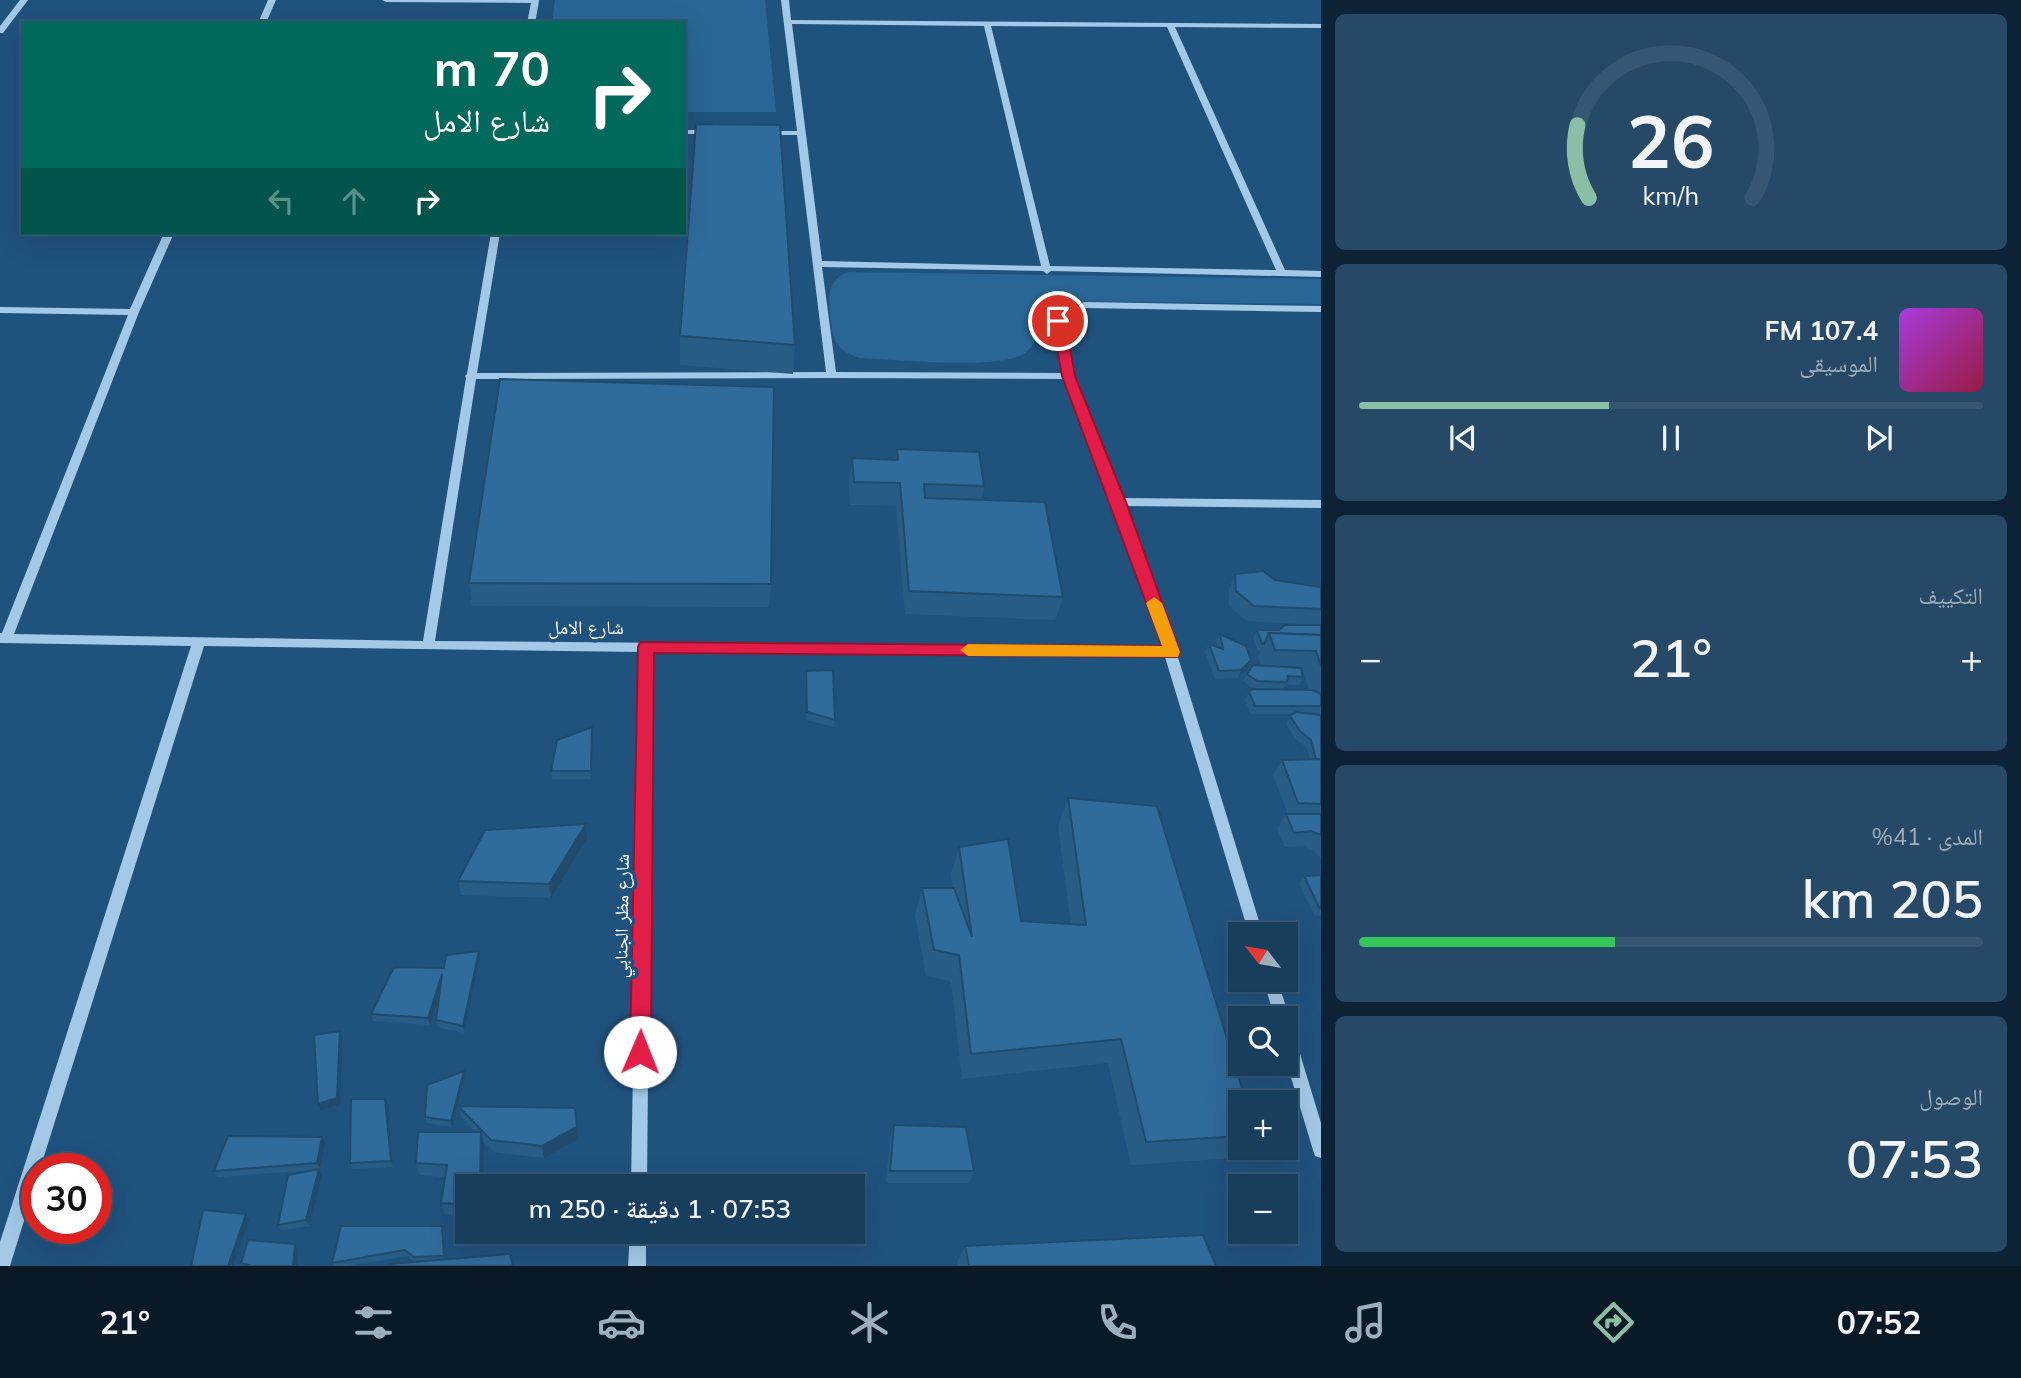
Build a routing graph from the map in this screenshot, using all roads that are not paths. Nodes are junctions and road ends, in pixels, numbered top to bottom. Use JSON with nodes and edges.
{"nodes":[{"id":1,"x":24,"y":0,"type":"edge"},
{"id":2,"x":272,"y":0,"type":"edge"},
{"id":3,"x":386,"y":0,"type":"edge"},
{"id":4,"x":785,"y":0,"type":"edge"},
{"id":5,"x":535,"y":1,"type":"edge"},
{"id":6,"x":263,"y":21,"type":"edge"},
{"id":7,"x":531,"y":21,"type":"edge"},
{"id":8,"x":788,"y":22,"type":"junction"},
{"id":9,"x":987,"y":24,"type":"junction"},
{"id":10,"x":1170,"y":25,"type":"junction"},
{"id":11,"x":1321,"y":26,"type":"edge"},
{"id":12,"x":0,"y":31,"type":"edge"},
{"id":13,"x":686,"y":132,"type":"edge"},
{"id":14,"x":723,"y":132,"type":"edge"},
{"id":15,"x":749,"y":132,"type":"edge"},
{"id":16,"x":801,"y":133,"type":"junction"},
{"id":17,"x":168,"y":235,"type":"edge"},
{"id":18,"x":495,"y":235,"type":"edge"},
{"id":19,"x":817,"y":264,"type":"junction"},
{"id":20,"x":1047,"y":271,"type":"junction"},
{"id":21,"x":1282,"y":274,"type":"junction"},
{"id":22,"x":1321,"y":274,"type":"edge"},
{"id":23,"x":1321,"y":309,"type":"edge"},
{"id":24,"x":0,"y":310,"type":"edge"},
{"id":25,"x":134,"y":312,"type":"junction"},
{"id":26,"x":831,"y":375,"type":"junction"},
{"id":27,"x":470,"y":376,"type":"junction"},
{"id":28,"x":1069,"y":376,"type":"junction"},
{"id":29,"x":1118,"y":502,"type":"junction"},
{"id":30,"x":1321,"y":504,"type":"edge"},
{"id":31,"x":3,"y":638,"type":"edge"},
{"id":32,"x":199,"y":642,"type":"junction"},
{"id":33,"x":428,"y":646,"type":"junction"},
{"id":34,"x":646,"y":647,"type":"junction"},
{"id":35,"x":1172,"y":652,"type":"junction"},
{"id":36,"x":1252,"y":922,"type":"edge"},
{"id":37,"x":1298,"y":1074,"type":"edge"},
{"id":38,"x":1321,"y":1150,"type":"edge"},
{"id":39,"x":639,"y":1174,"type":"edge"},
{"id":40,"x":638,"y":1244,"type":"edge"},
{"id":41,"x":1,"y":1266,"type":"edge"},
{"id":42,"x":638,"y":1266,"type":"edge"}],
"edges":[{"from":1,"to":12,"type":"street"},
{"from":2,"to":6,"type":"street"},
{"from":3,"to":5,"type":"street"},
{"from":4,"to":8,"type":"street"},
{"from":5,"to":7,"type":"street"},
{"from":8,"to":9,"type":"street"},
{"from":8,"to":16,"type":"street"},
{"from":9,"to":10,"type":"street"},
{"from":9,"to":20,"type":"street"},
{"from":10,"to":11,"type":"street"},
{"from":10,"to":21,"type":"street"},
{"from":13,"to":14,"type":"street"},
{"from":15,"to":16,"type":"street"},
{"from":16,"to":19,"type":"street"},
{"from":17,"to":25,"type":"street"},
{"from":18,"to":27,"type":"street"},
{"from":19,"to":20,"type":"street"},
{"from":19,"to":26,"type":"street"},
{"from":20,"to":21,"type":"street"},
{"from":21,"to":22,"type":"street"},
{"from":23,"to":28,"type":"street"},
{"from":24,"to":25,"type":"street"},
{"from":25,"to":31,"type":"street"},
{"from":26,"to":27,"type":"street"},
{"from":26,"to":28,"type":"street"},
{"from":27,"to":33,"type":"street"},
{"from":28,"to":29,"type":"street"},
{"from":29,"to":30,"type":"street"},
{"from":29,"to":35,"type":"street"},
{"from":31,"to":32,"type":"street","name":"شارع الامل"},
{"from":32,"to":33,"type":"street","name":"شارع الامل"},
{"from":32,"to":41,"type":"street"},
{"from":33,"to":34,"type":"street","name":"شارع الامل"},
{"from":34,"to":35,"type":"street","name":"شارع الامل"},
{"from":34,"to":39,"type":"street","name":"شارع مظر الجنابي"},
{"from":35,"to":36,"type":"street"},
{"from":37,"to":38,"type":"street"},
{"from":40,"to":42,"type":"street"}]}
